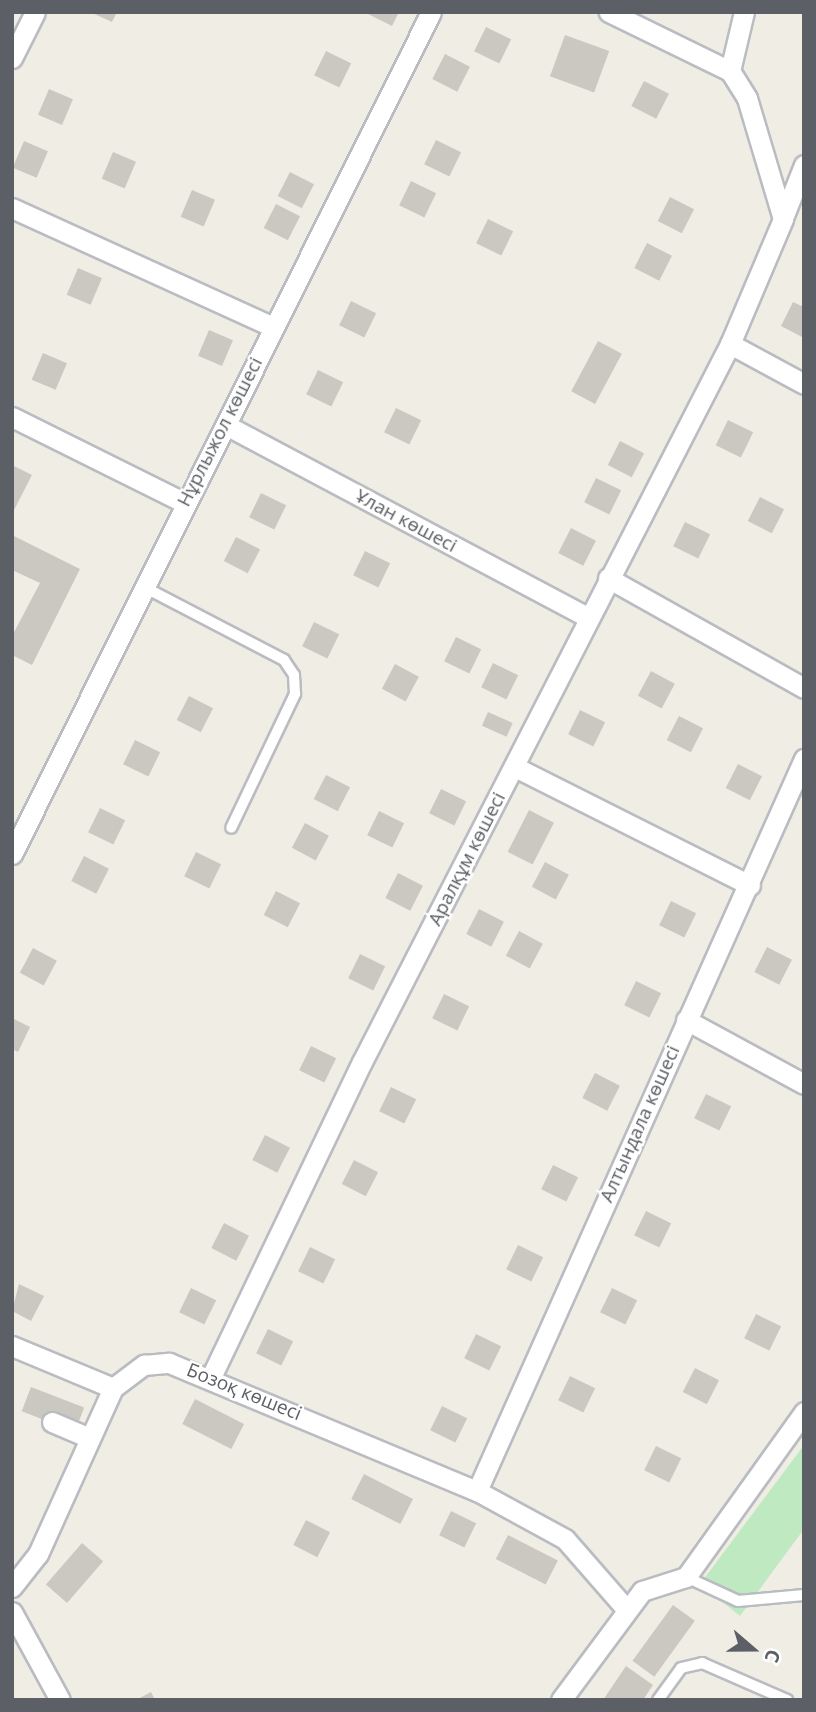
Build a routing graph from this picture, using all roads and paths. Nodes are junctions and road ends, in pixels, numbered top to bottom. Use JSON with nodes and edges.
{"nodes":[{"id":1,"x":34,"y":12,"type":"edge"},
{"id":2,"x":431,"y":12,"type":"edge"},
{"id":3,"x":609,"y":12,"type":"edge"},
{"id":4,"x":744,"y":12,"type":"edge"},
{"id":5,"x":12,"y":58,"type":"edge"},
{"id":6,"x":730,"y":71,"type":"junction"},
{"id":7,"x":804,"y":164,"type":"edge"},
{"id":8,"x":12,"y":208,"type":"edge"},
{"id":9,"x":783,"y":219,"type":"junction"},
{"id":10,"x":274,"y":327,"type":"junction"},
{"id":11,"x":730,"y":344,"type":"junction"},
{"id":12,"x":804,"y":384,"type":"edge"},
{"id":13,"x":12,"y":417,"type":"edge"},
{"id":14,"x":226,"y":425,"type":"junction"},
{"id":15,"x":183,"y":502,"type":"junction"},
{"id":16,"x":608,"y":578,"type":"junction"},
{"id":17,"x":144,"y":587,"type":"junction"},
{"id":18,"x":587,"y":617,"type":"junction"},
{"id":19,"x":804,"y":688,"type":"edge"},
{"id":20,"x":804,"y":759,"type":"edge"},
{"id":21,"x":514,"y":767,"type":"junction"},
{"id":22,"x":231,"y":828,"type":"dead end"},
{"id":23,"x":12,"y":854,"type":"edge"},
{"id":24,"x":750,"y":885,"type":"junction"},
{"id":25,"x":686,"y":1020,"type":"junction"},
{"id":26,"x":804,"y":1084,"type":"edge"},
{"id":27,"x":12,"y":1346,"type":"edge"},
{"id":28,"x":211,"y":1377,"type":"junction"},
{"id":29,"x":113,"y":1388,"type":"junction"},
{"id":30,"x":804,"y":1412,"type":"edge"},
{"id":31,"x":52,"y":1422,"type":"dead end"},
{"id":32,"x":88,"y":1437,"type":"junction"},
{"id":33,"x":477,"y":1491,"type":"junction"},
{"id":34,"x":686,"y":1577,"type":"junction"},
{"id":35,"x":12,"y":1587,"type":"edge"},
{"id":36,"x":804,"y":1595,"type":"edge"},
{"id":37,"x":626,"y":1609,"type":"junction"},
{"id":38,"x":12,"y":1612,"type":"edge"},
{"id":39,"x":60,"y":1700,"type":"edge"},
{"id":40,"x":561,"y":1700,"type":"edge"},
{"id":41,"x":658,"y":1700,"type":"edge"},
{"id":42,"x":787,"y":1700,"type":"edge"}],
"edges":[{"from":1,"to":5,"type":"street"},
{"from":2,"to":10,"type":"street","name":"Нұрлыжол көшесі"},
{"from":3,"to":6,"type":"street"},
{"from":4,"to":6,"type":"street"},
{"from":6,"to":9,"type":"street"},
{"from":7,"to":9,"type":"street","name":"Аралқұм көшесі"},
{"from":8,"to":10,"type":"street"},
{"from":9,"to":11,"type":"street","name":"Аралқұм көшесі"},
{"from":10,"to":14,"type":"street","name":"Нұрлыжол көшесі"},
{"from":11,"to":12,"type":"street"},
{"from":11,"to":16,"type":"street","name":"Аралқұм көшесі"},
{"from":13,"to":15,"type":"street"},
{"from":14,"to":15,"type":"street","name":"Нұрлыжол көшесі"},
{"from":14,"to":18,"type":"street","name":"Ұлан көшесі"},
{"from":15,"to":17,"type":"street","name":"Нұрлыжол көшесі"},
{"from":16,"to":18,"type":"street","name":"Аралқұм көшесі"},
{"from":16,"to":19,"type":"street"},
{"from":17,"to":22,"type":"lane"},
{"from":17,"to":23,"type":"street","name":"Нұрлыжол көшесі"},
{"from":18,"to":21,"type":"street","name":"Аралқұм көшесі"},
{"from":20,"to":24,"type":"street","name":"Алтындала көшесі"},
{"from":21,"to":24,"type":"street"},
{"from":21,"to":28,"type":"street","name":"Аралқұм көшесі"},
{"from":24,"to":25,"type":"street","name":"Алтындала көшесі"},
{"from":25,"to":26,"type":"street"},
{"from":25,"to":33,"type":"street","name":"Алтындала көшесі"},
{"from":27,"to":29,"type":"street"},
{"from":28,"to":29,"type":"street","name":"Бозоқ көшесі"},
{"from":28,"to":33,"type":"street","name":"Бозоқ көшесі"},
{"from":29,"to":32,"type":"street"},
{"from":30,"to":34,"type":"street"},
{"from":31,"to":32,"type":"street"},
{"from":32,"to":35,"type":"street"},
{"from":33,"to":37,"type":"street","name":"Бозоқ көшесі"},
{"from":34,"to":36,"type":"lane"},
{"from":34,"to":37,"type":"street"},
{"from":37,"to":40,"type":"street"},
{"from":38,"to":39,"type":"street"},
{"from":41,"to":42,"type":"lane"}]}
